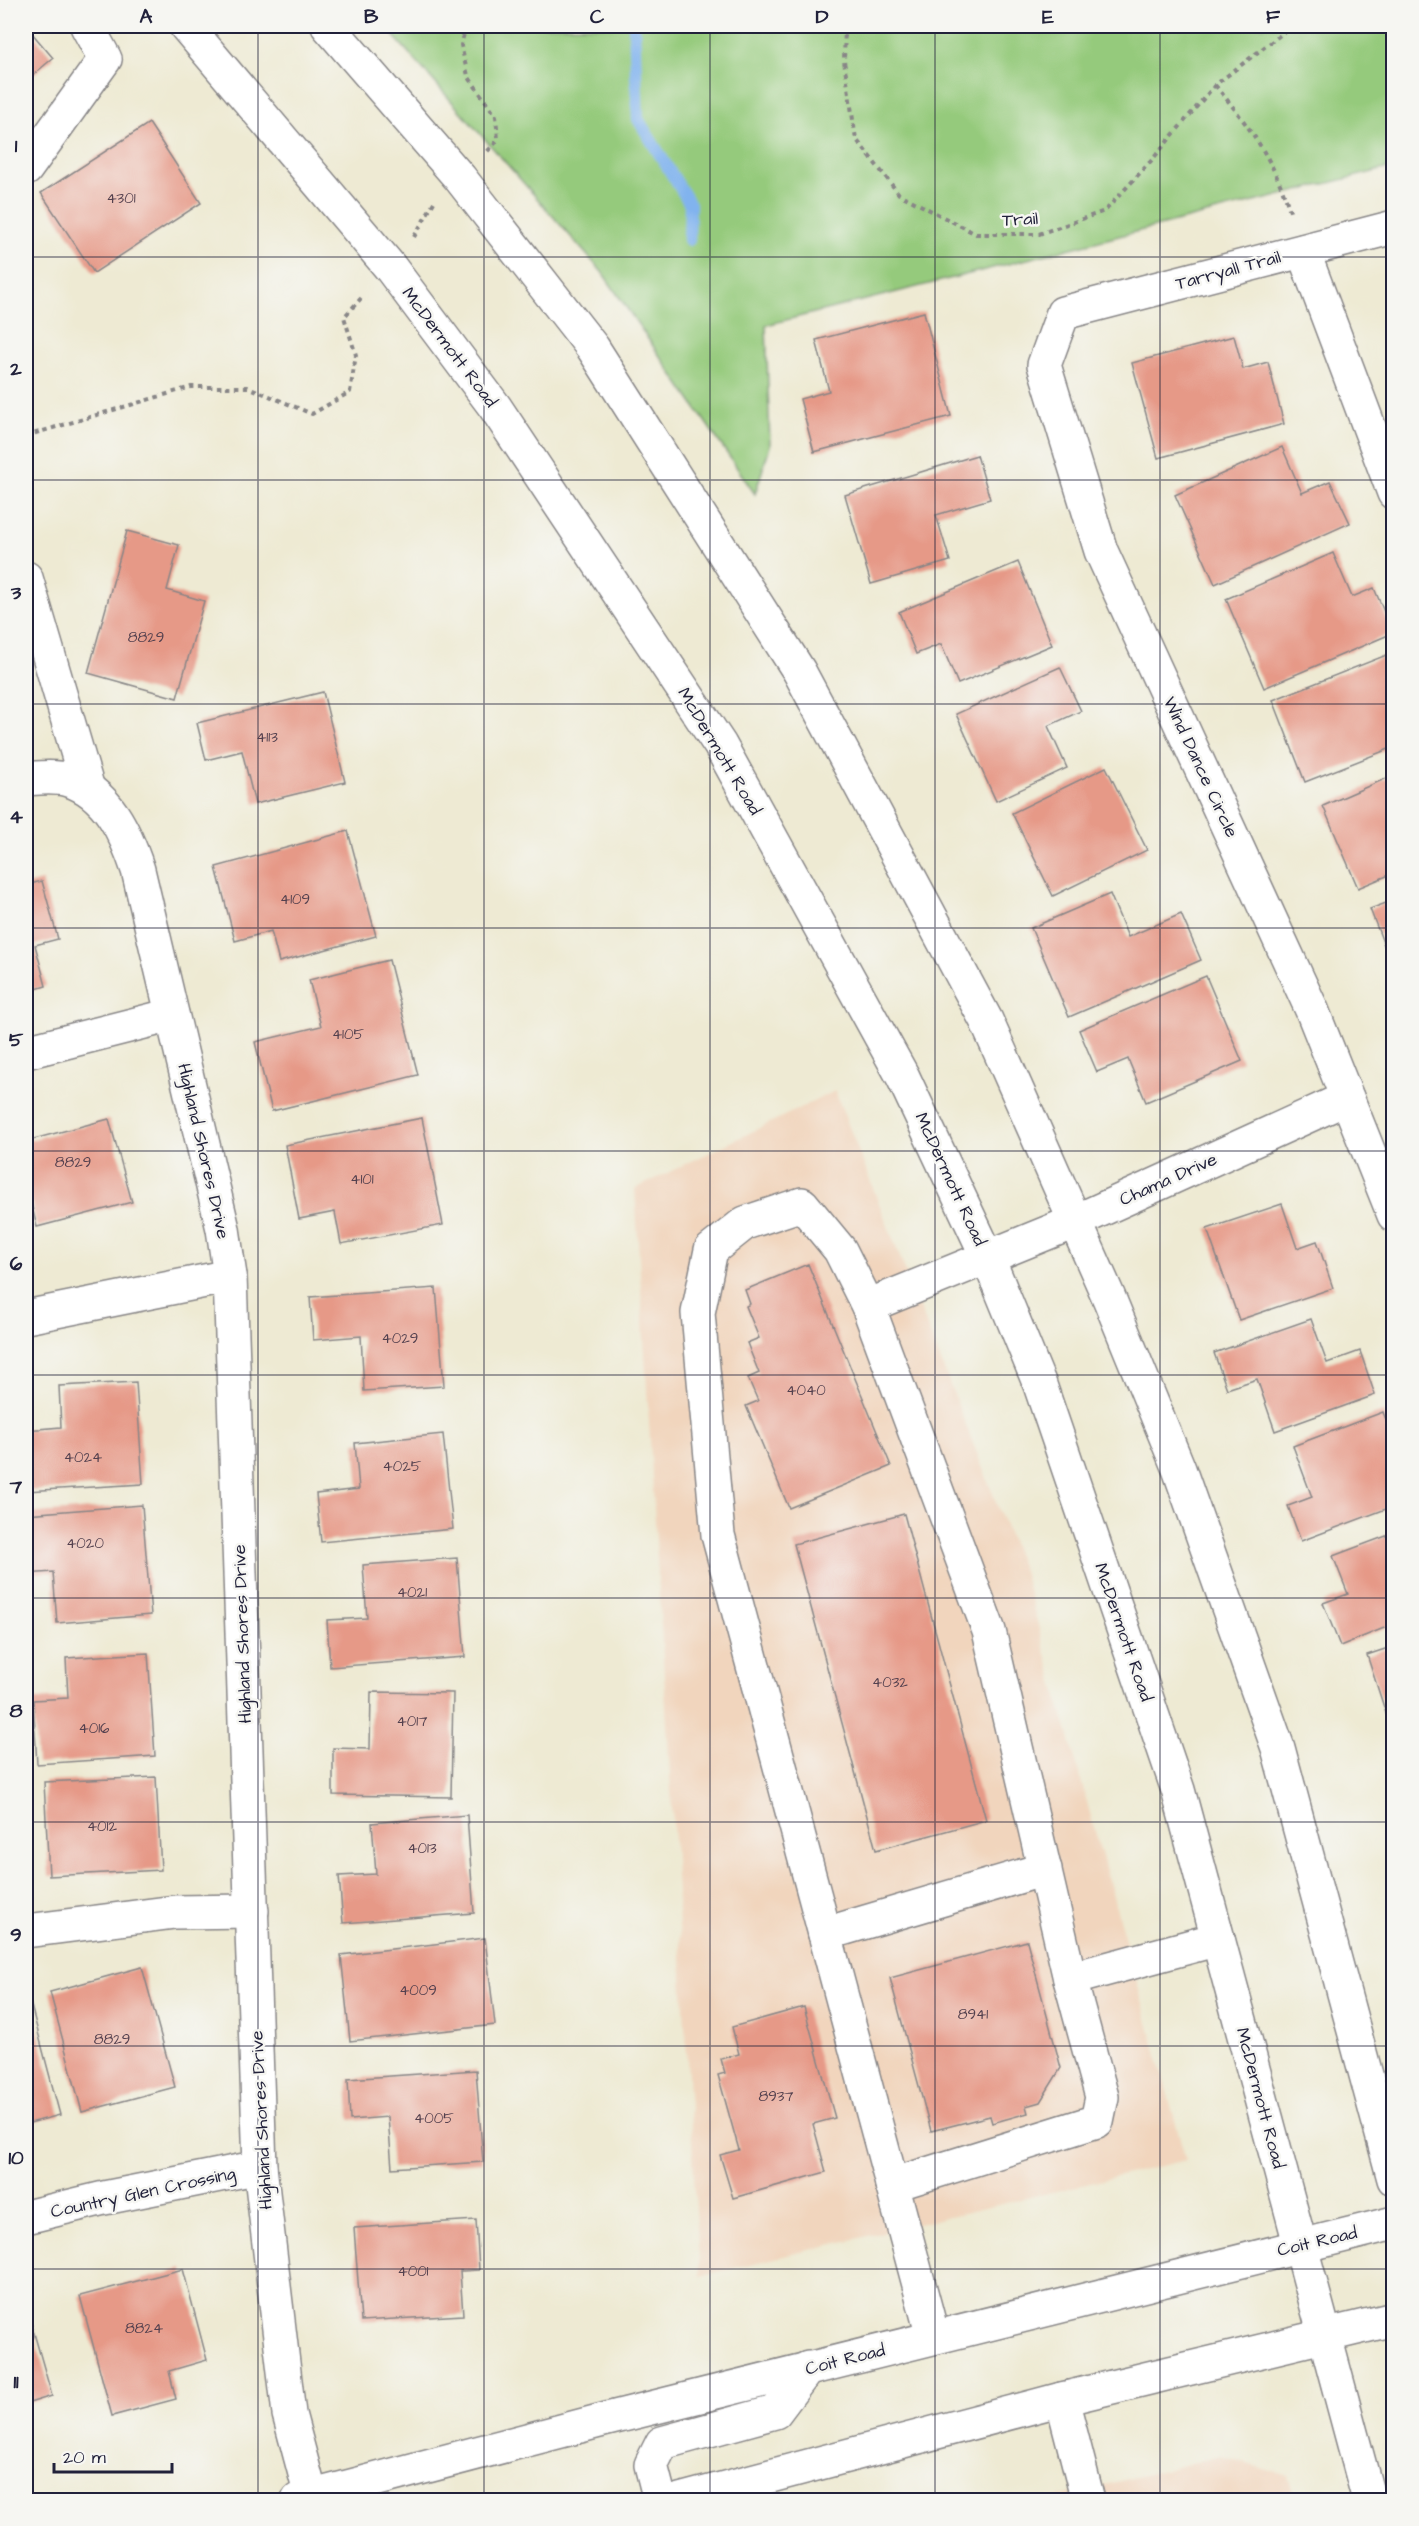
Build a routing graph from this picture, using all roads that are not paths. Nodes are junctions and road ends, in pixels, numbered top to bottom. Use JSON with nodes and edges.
{"nodes":[{"id":1,"x":87,"y":26,"type":"edge"},
{"id":2,"x":186,"y":26,"type":"edge"},
{"id":3,"x":328,"y":26,"type":"edge"},
{"id":4,"x":26,"y":169,"type":"edge"},
{"id":5,"x":1394,"y":227,"type":"edge"},
{"id":6,"x":1302,"y":251,"type":"junction"},
{"id":7,"x":1063,"y":313,"type":"joint"},
{"id":8,"x":1394,"y":493,"type":"edge"},
{"id":9,"x":26,"y":578,"type":"edge"},
{"id":10,"x":26,"y":779,"type":"edge"},
{"id":11,"x":88,"y":789,"type":"junction"},
{"id":12,"x":172,"y":1015,"type":"junction"},
{"id":13,"x":26,"y":1052,"type":"edge"},
{"id":14,"x":1347,"y":1098,"type":"junction"},
{"id":15,"x":1394,"y":1215,"type":"edge"},
{"id":16,"x":1074,"y":1222,"type":"junction"},
{"id":17,"x":988,"y":1258,"type":"junction"},
{"id":18,"x":230,"y":1276,"type":"junction"},
{"id":19,"x":868,"y":1306,"type":"junction"},
{"id":20,"x":26,"y":1317,"type":"edge"},
{"id":21,"x":1045,"y":1869,"type":"junction"},
{"id":22,"x":252,"y":1911,"type":"junction"},
{"id":23,"x":26,"y":1931,"type":"edge"},
{"id":24,"x":825,"y":1934,"type":"junction"},
{"id":25,"x":1218,"y":1939,"type":"junction"},
{"id":26,"x":1070,"y":1979,"type":"junction"},
{"id":27,"x":261,"y":2167,"type":"junction"},
{"id":28,"x":1394,"y":2179,"type":"edge"},
{"id":29,"x":892,"y":2185,"type":"junction"},
{"id":30,"x":26,"y":2217,"type":"edge"},
{"id":31,"x":1394,"y":2223,"type":"edge"},
{"id":32,"x":1300,"y":2245,"type":"junction"},
{"id":33,"x":1394,"y":2319,"type":"edge"},
{"id":34,"x":1325,"y":2336,"type":"junction"},
{"id":35,"x":933,"y":2337,"type":"junction"},
{"id":36,"x":808,"y":2368,"type":"junction"},
{"id":37,"x":1062,"y":2399,"type":"junction"},
{"id":38,"x":307,"y":2499,"type":"edge"},
{"id":39,"x":660,"y":2500,"type":"edge"},
{"id":40,"x":680,"y":2500,"type":"edge"},
{"id":41,"x":1088,"y":2500,"type":"edge"},
{"id":42,"x":1369,"y":2500,"type":"edge"}],
"edges":[{"from":1,"to":4,"type":"main road"},
{"from":2,"to":17,"type":"main road","name":"McDermott Road"},
{"from":3,"to":16,"type":"main road"},
{"from":5,"to":6,"type":"main road","name":"Tarryall Trail"},
{"from":6,"to":7,"type":"main road","name":"Tarryall Trail"},
{"from":6,"to":8,"type":"main road"},
{"from":7,"to":14,"type":"main road","name":"Wind Dance Circle"},
{"from":9,"to":11,"type":"main road"},
{"from":10,"to":11,"type":"main road"},
{"from":11,"to":12,"type":"main road","name":"Highland Shores Drive"},
{"from":12,"to":13,"type":"main road"},
{"from":12,"to":18,"type":"main road","name":"Highland Shores Drive"},
{"from":14,"to":15,"type":"main road","name":"Wind Dance Circle"},
{"from":14,"to":16,"type":"main road","name":"Chama Drive"},
{"from":16,"to":17,"type":"main road","name":"Chama Drive"},
{"from":16,"to":28,"type":"main road"},
{"from":17,"to":19,"type":"main road","name":"Chama Drive"},
{"from":17,"to":25,"type":"main road","name":"McDermott Road"},
{"from":18,"to":20,"type":"main road"},
{"from":18,"to":22,"type":"main road","name":"Highland Shores Drive"},
{"from":19,"to":21,"type":"main road"},
{"from":19,"to":24,"type":"main road"},
{"from":21,"to":24,"type":"main road"},
{"from":21,"to":26,"type":"main road"},
{"from":22,"to":23,"type":"main road"},
{"from":22,"to":27,"type":"main road","name":"Highland Shores Drive"},
{"from":24,"to":29,"type":"main road"},
{"from":25,"to":26,"type":"main road"},
{"from":25,"to":32,"type":"main road","name":"McDermott Road"},
{"from":26,"to":29,"type":"main road"},
{"from":27,"to":30,"type":"main road","name":"Country Glen Crossing"},
{"from":27,"to":38,"type":"main road","name":"Highland Shores Drive"},
{"from":29,"to":35,"type":"main road"},
{"from":31,"to":32,"type":"main road","name":"Coit Road"},
{"from":32,"to":34,"type":"main road","name":"McDermott Road"},
{"from":32,"to":35,"type":"main road","name":"Coit Road"},
{"from":33,"to":34,"type":"main road"},
{"from":34,"to":37,"type":"main road"},
{"from":34,"to":42,"type":"main road","name":"McDermott Road"},
{"from":35,"to":36,"type":"main road","name":"Coit Road"},
{"from":36,"to":38,"type":"main road","name":"Coit Road"},
{"from":36,"to":39,"type":"main road"},
{"from":37,"to":40,"type":"main road"},
{"from":37,"to":41,"type":"main road"}]}
